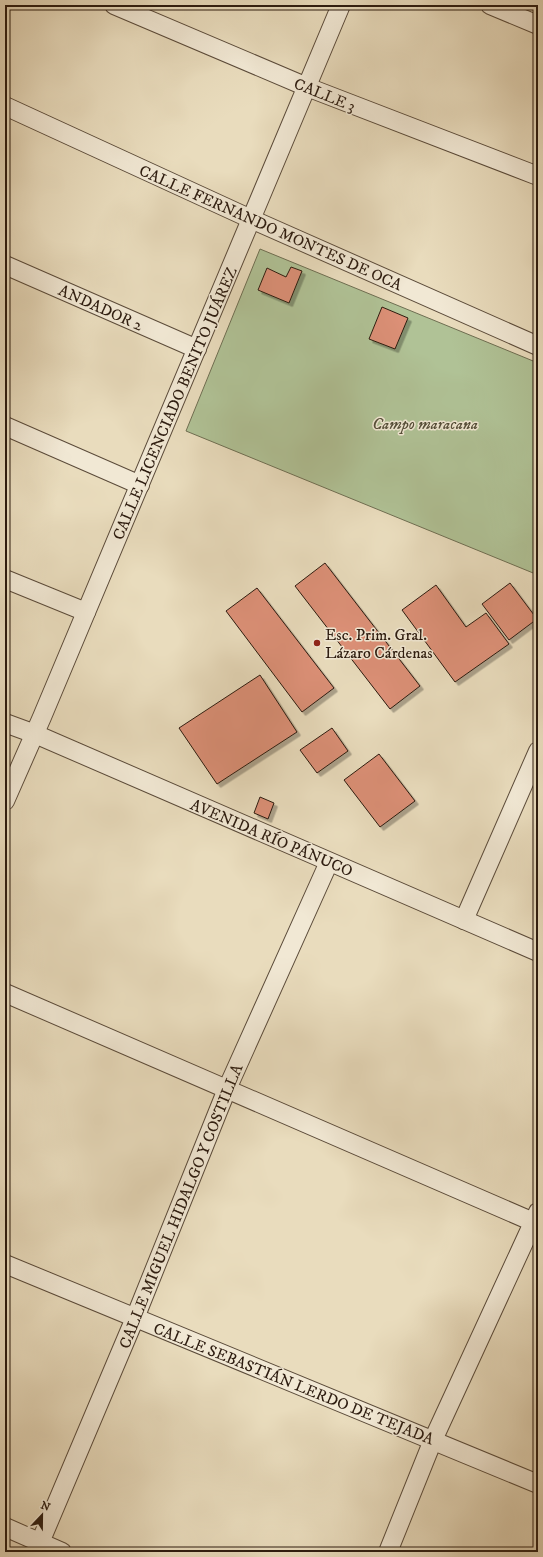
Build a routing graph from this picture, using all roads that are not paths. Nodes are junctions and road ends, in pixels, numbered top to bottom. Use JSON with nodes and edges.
{"nodes":[{"id":1,"x":114,"y":5,"type":"edge"},
{"id":2,"x":341,"y":5,"type":"edge"},
{"id":3,"x":490,"y":5,"type":"edge"},
{"id":4,"x":538,"y":25,"type":"edge"},
{"id":5,"x":307,"y":87,"type":"junction"},
{"id":6,"x":5,"y":106,"type":"edge"},
{"id":7,"x":538,"y":176,"type":"edge"},
{"id":8,"x":251,"y":219,"type":"junction"},
{"id":9,"x":5,"y":266,"type":"edge"},
{"id":10,"x":538,"y":346,"type":"edge"},
{"id":11,"x":197,"y":349,"type":"junction"},
{"id":12,"x":5,"y":426,"type":"edge"},
{"id":13,"x":140,"y":485,"type":"junction"},
{"id":14,"x":5,"y":579,"type":"edge"},
{"id":15,"x":86,"y":612,"type":"junction"},
{"id":16,"x":5,"y":723,"type":"edge"},
{"id":17,"x":35,"y":734,"type":"junction"},
{"id":18,"x":538,"y":751,"type":"edge"},
{"id":19,"x":5,"y":801,"type":"edge"},
{"id":20,"x":329,"y":862,"type":"junction"},
{"id":21,"x":464,"y":920,"type":"junction"},
{"id":22,"x":538,"y":952,"type":"edge"},
{"id":23,"x":5,"y":992,"type":"edge"},
{"id":24,"x":227,"y":1089,"type":"junction"},
{"id":25,"x":536,"y":1219,"type":"edge"},
{"id":26,"x":5,"y":1264,"type":"edge"},
{"id":27,"x":135,"y":1318,"type":"junction"},
{"id":28,"x":433,"y":1440,"type":"junction"},
{"id":29,"x":538,"y":1484,"type":"edge"},
{"id":30,"x":5,"y":1527,"type":"edge"},
{"id":31,"x":38,"y":1547,"type":"edge"},
{"id":32,"x":62,"y":1552,"type":"edge"},
{"id":33,"x":388,"y":1552,"type":"edge"}],
"edges":[{"from":1,"to":5,"type":"street","name":"CALLE 3"},
{"from":2,"to":5,"type":"street","name":"CALLE LICENCIADO BENITO JUÁREZ"},
{"from":3,"to":4,"type":"street"},
{"from":5,"to":7,"type":"street","name":"CALLE 3"},
{"from":5,"to":8,"type":"street","name":"CALLE LICENCIADO BENITO JUÁREZ"},
{"from":6,"to":8,"type":"street","name":"CALLE FERNANDO MONTES DE OCA"},
{"from":8,"to":10,"type":"street","name":"CALLE FERNANDO MONTES DE OCA"},
{"from":8,"to":11,"type":"street","name":"CALLE LICENCIADO BENITO JUÁREZ"},
{"from":9,"to":11,"type":"street","name":"ANDADOR 2"},
{"from":11,"to":13,"type":"street","name":"CALLE LICENCIADO BENITO JUÁREZ"},
{"from":12,"to":13,"type":"street"},
{"from":13,"to":15,"type":"street","name":"CALLE LICENCIADO BENITO JUÁREZ"},
{"from":14,"to":15,"type":"street"},
{"from":15,"to":17,"type":"street","name":"CALLE LICENCIADO BENITO JUÁREZ"},
{"from":16,"to":17,"type":"street","name":"AVENIDA RÍO PÁNUCO"},
{"from":17,"to":19,"type":"street","name":"CALLE LICENCIADO BENITO JUÁREZ"},
{"from":17,"to":20,"type":"street","name":"AVENIDA RÍO PÁNUCO"},
{"from":18,"to":21,"type":"street"},
{"from":20,"to":21,"type":"street","name":"AVENIDA RÍO PÁNUCO"},
{"from":20,"to":24,"type":"street","name":"CALLE MIGUEL HIDALGO Y COSTILLA"},
{"from":21,"to":22,"type":"street","name":"AVENIDA RÍO PÁNUCO"},
{"from":23,"to":24,"type":"street"},
{"from":24,"to":25,"type":"street"},
{"from":24,"to":27,"type":"street","name":"CALLE MIGUEL HIDALGO Y COSTILLA"},
{"from":25,"to":28,"type":"street"},
{"from":26,"to":27,"type":"street","name":"CALLE SEBASTIÁN LERDO DE TEJADA"},
{"from":27,"to":28,"type":"street","name":"CALLE SEBASTIÁN LERDO DE TEJADA"},
{"from":27,"to":31,"type":"street","name":"CALLE MIGUEL HIDALGO Y COSTILLA"},
{"from":28,"to":29,"type":"street","name":"CALLE SEBASTIÁN LERDO DE TEJADA"},
{"from":28,"to":33,"type":"street"},
{"from":30,"to":31,"type":"street"},
{"from":31,"to":32,"type":"street"}]}
